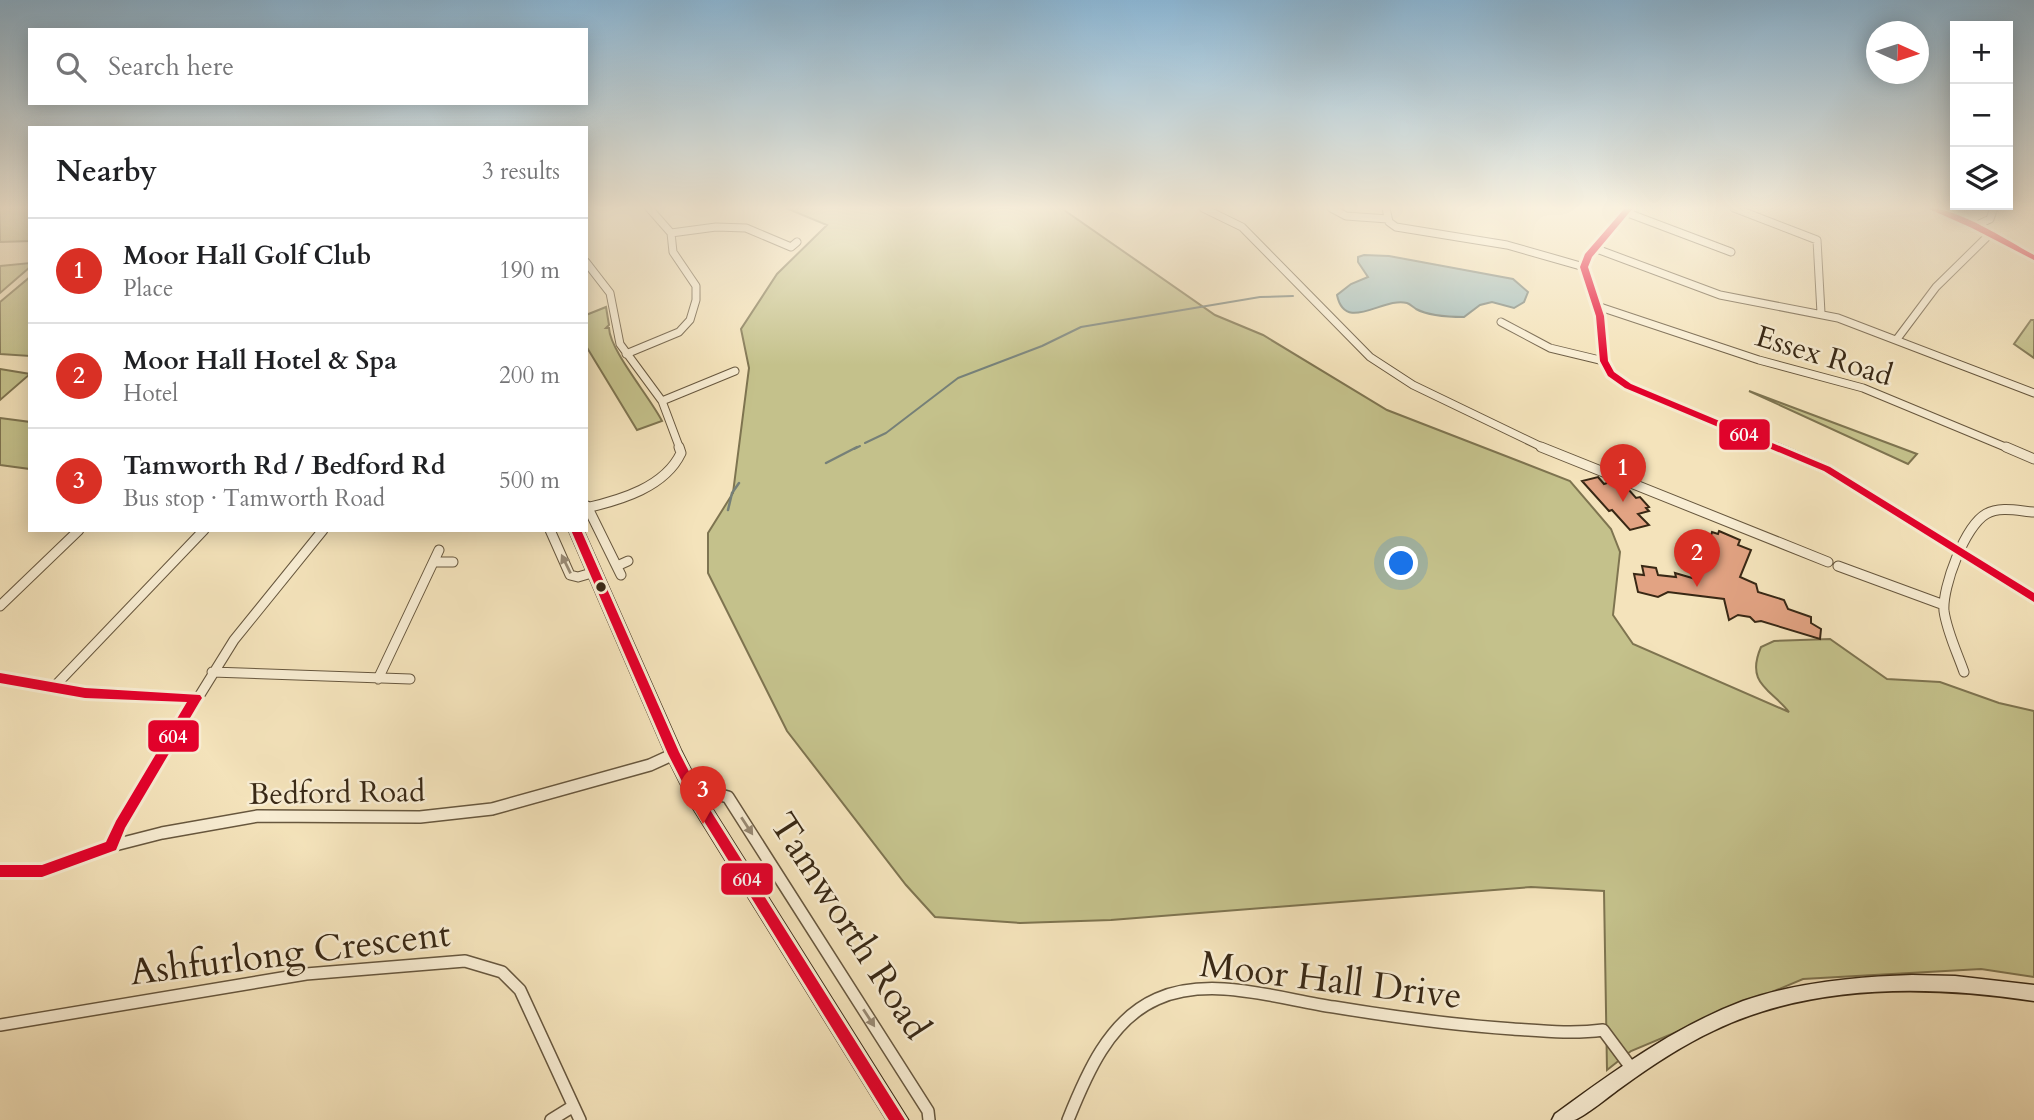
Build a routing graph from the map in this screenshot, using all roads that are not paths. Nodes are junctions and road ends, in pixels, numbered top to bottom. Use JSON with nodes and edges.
{"nodes":[{"id":1,"x":679,"y":260,"type":"edge"},
{"id":2,"x":1275,"y":260,"type":"edge"},
{"id":3,"x":1560,"y":260,"type":"edge"},
{"id":4,"x":1588,"y":260,"type":"edge"},
{"id":5,"x":1627,"y":260,"type":"edge"},
{"id":6,"x":1818,"y":260,"type":"edge"},
{"id":7,"x":1963,"y":260,"type":"edge"},
{"id":8,"x":588,"y":265,"type":"edge"},
{"id":9,"x":1584,"y":267,"type":"junction"},
{"id":10,"x":1597,"y":306,"type":"junction"},
{"id":11,"x":1821,"y":313,"type":"junction"},
{"id":12,"x":1501,"y":322,"type":"dead end"},
{"id":13,"x":1897,"y":339,"type":"junction"},
{"id":14,"x":626,"y":354,"type":"junction"},
{"id":15,"x":1604,"y":361,"type":"junction"},
{"id":16,"x":735,"y":372,"type":"dead end"},
{"id":17,"x":2034,"y":393,"type":"edge"},
{"id":18,"x":662,"y":401,"type":"junction"},
{"id":19,"x":2034,"y":459,"type":"edge"},
{"id":20,"x":588,"y":508,"type":"edge"},
{"id":21,"x":588,"y":510,"type":"edge"},
{"id":22,"x":2034,"y":512,"type":"edge"},
{"id":23,"x":77,"y":532,"type":"edge"},
{"id":24,"x":202,"y":532,"type":"edge"},
{"id":25,"x":321,"y":532,"type":"edge"},
{"id":26,"x":551,"y":532,"type":"edge"},
{"id":27,"x":577,"y":532,"type":"edge"},
{"id":28,"x":439,"y":550,"type":"dead end"},
{"id":29,"x":1960,"y":552,"type":"junction"},
{"id":30,"x":628,"y":561,"type":"dead end"},
{"id":31,"x":434,"y":562,"type":"junction"},
{"id":32,"x":453,"y":562,"type":"dead end"},
{"id":33,"x":1828,"y":562,"type":"dead end"},
{"id":34,"x":1838,"y":566,"type":"dead end"},
{"id":35,"x":595,"y":572,"type":"junction"},
{"id":36,"x":2034,"y":598,"type":"edge"},
{"id":37,"x":1944,"y":605,"type":"junction"},
{"id":38,"x":0,"y":606,"type":"edge"},
{"id":39,"x":1964,"y":672,"type":"dead end"},
{"id":40,"x":212,"y":673,"type":"junction"},
{"id":41,"x":0,"y":678,"type":"edge"},
{"id":42,"x":378,"y":679,"type":"junction"},
{"id":43,"x":411,"y":679,"type":"dead end"},
{"id":44,"x":52,"y":690,"type":"junction"},
{"id":45,"x":196,"y":698,"type":"junction"},
{"id":46,"x":674,"y":754,"type":"junction"},
{"id":47,"x":698,"y":801,"type":"junction"},
{"id":48,"x":111,"y":846,"type":"junction"},
{"id":49,"x":0,"y":870,"type":"edge"},
{"id":50,"x":2034,"y":993,"type":"edge"},
{"id":51,"x":0,"y":1025,"type":"edge"},
{"id":52,"x":1632,"y":1069,"type":"junction"},
{"id":53,"x":572,"y":1107,"type":"junction"},
{"id":54,"x":551,"y":1120,"type":"edge"},
{"id":55,"x":580,"y":1120,"type":"edge"},
{"id":56,"x":898,"y":1120,"type":"edge"},
{"id":57,"x":929,"y":1120,"type":"edge"},
{"id":58,"x":1068,"y":1120,"type":"edge"},
{"id":59,"x":1561,"y":1120,"type":"edge"}],
"edges":[{"from":1,"to":14,"type":"street"},
{"from":2,"to":33,"type":"street"},
{"from":3,"to":9,"type":"street"},
{"from":4,"to":9,"type":"street"},
{"from":5,"to":11,"type":"street"},
{"from":6,"to":11,"type":"street"},
{"from":7,"to":13,"type":"street"},
{"from":8,"to":14,"type":"street"},
{"from":9,"to":10,"type":"street"},
{"from":10,"to":15,"type":"street"},
{"from":10,"to":19,"type":"street","name":"Essex Road"},
{"from":11,"to":13,"type":"street"},
{"from":12,"to":15,"type":"street"},
{"from":13,"to":17,"type":"street"},
{"from":14,"to":18,"type":"street"},
{"from":15,"to":29,"type":"street"},
{"from":16,"to":18,"type":"street"},
{"from":18,"to":20,"type":"street"},
{"from":21,"to":30,"type":"street"},
{"from":22,"to":29,"type":"street"},
{"from":23,"to":38,"type":"street"},
{"from":24,"to":44,"type":"street"},
{"from":25,"to":40,"type":"street"},
{"from":35,"to":26,"type":"street","one_way":true},
{"from":27,"to":35,"type":"main road","name":"Tamworth Road"},
{"from":28,"to":31,"type":"street"},
{"from":29,"to":36,"type":"street"},
{"from":29,"to":37,"type":"street"},
{"from":31,"to":32,"type":"street"},
{"from":31,"to":42,"type":"street"},
{"from":34,"to":37,"type":"street"},
{"from":35,"to":46,"type":"main road","name":"Tamworth Road"},
{"from":37,"to":39,"type":"street"},
{"from":40,"to":42,"type":"street"},
{"from":40,"to":45,"type":"street"},
{"from":41,"to":44,"type":"street"},
{"from":42,"to":43,"type":"street"},
{"from":44,"to":45,"type":"street"},
{"from":45,"to":48,"type":"street"},
{"from":46,"to":47,"type":"main road","name":"Tamworth Road"},
{"from":46,"to":48,"type":"street","name":"Bedford Road"},
{"from":47,"to":56,"type":"main road","name":"Tamworth Road"},
{"from":47,"to":57,"type":"street","name":"Tamworth Road","one_way":true},
{"from":48,"to":49,"type":"street","name":"Bedford Road"},
{"from":50,"to":52,"type":"street"},
{"from":51,"to":53,"type":"street","name":"Ashfurlong Crescent"},
{"from":52,"to":58,"type":"street","name":"Moor Hall Drive"},
{"from":52,"to":59,"type":"street"},
{"from":53,"to":54,"type":"street"},
{"from":53,"to":55,"type":"street","name":"Ashfurlong Crescent"}]}
